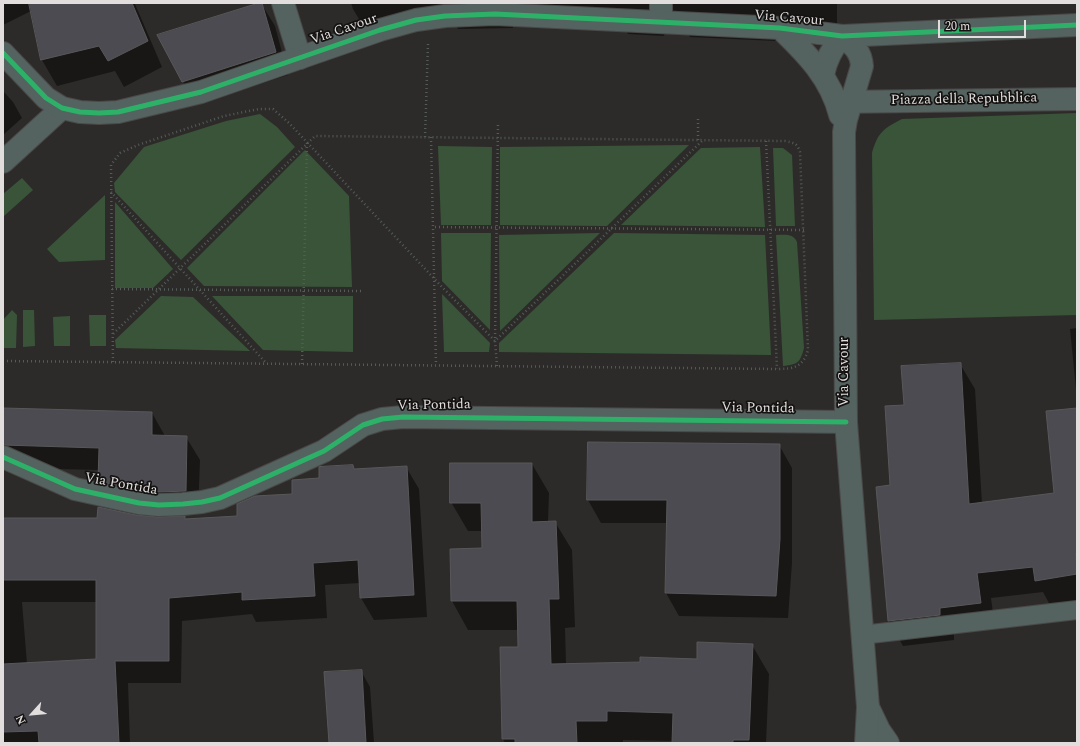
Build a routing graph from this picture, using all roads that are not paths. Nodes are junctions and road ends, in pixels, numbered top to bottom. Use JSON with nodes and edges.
{"nodes":[{"id":1,"x":283,"y":3,"type":"edge"},
{"id":2,"x":661,"y":13,"type":"edge"},
{"id":3,"x":1077,"y":25,"type":"edge"},
{"id":4,"x":780,"y":28,"type":"junction"},
{"id":5,"x":842,"y":36,"type":"junction"},
{"id":6,"x":3,"y":53,"type":"edge"},
{"id":7,"x":300,"y":58,"type":"junction"},
{"id":8,"x":823,"y":75,"type":"junction"},
{"id":9,"x":1077,"y":99,"type":"edge"},
{"id":10,"x":843,"y":102,"type":"junction"},
{"id":11,"x":62,"y":108,"type":"junction"},
{"id":12,"x":3,"y":162,"type":"edge"},
{"id":13,"x":846,"y":422,"type":"junction"},
{"id":14,"x":3,"y":457,"type":"edge"},
{"id":15,"x":1077,"y":610,"type":"edge"},
{"id":16,"x":862,"y":635,"type":"junction"},
{"id":17,"x":868,"y":706,"type":"junction"},
{"id":18,"x":866,"y":743,"type":"edge"},
{"id":19,"x":888,"y":743,"type":"edge"}],
"edges":[{"from":1,"to":7,"type":"street"},
{"from":2,"to":4,"type":"street","name":"Via Cavour"},
{"from":2,"to":7,"type":"street","name":"Via Cavour"},
{"from":3,"to":5,"type":"street"},
{"from":4,"to":5,"type":"street","name":"Via Cavour"},
{"from":4,"to":8,"type":"street","name":"Via Cavour"},
{"from":5,"to":8,"type":"street","name":"Via Cavour"},
{"from":5,"to":10,"type":"street","name":"Via Cavour"},
{"from":6,"to":11,"type":"street","name":"Via Cavour"},
{"from":7,"to":11,"type":"street","name":"Via Cavour"},
{"from":8,"to":10,"type":"street","name":"Via Cavour"},
{"from":9,"to":10,"type":"street","name":"Piazza della Repubblica"},
{"from":10,"to":13,"type":"street","name":"Via Cavour"},
{"from":11,"to":12,"type":"street"},
{"from":13,"to":14,"type":"street","name":"Via Pontida"},
{"from":13,"to":16,"type":"street","name":"Via Cavour"},
{"from":15,"to":16,"type":"lane"},
{"from":16,"to":17,"type":"street","name":"Via Cavour"},
{"from":17,"to":18,"type":"street","name":"Via Cavour"},
{"from":17,"to":19,"type":"street"}]}
